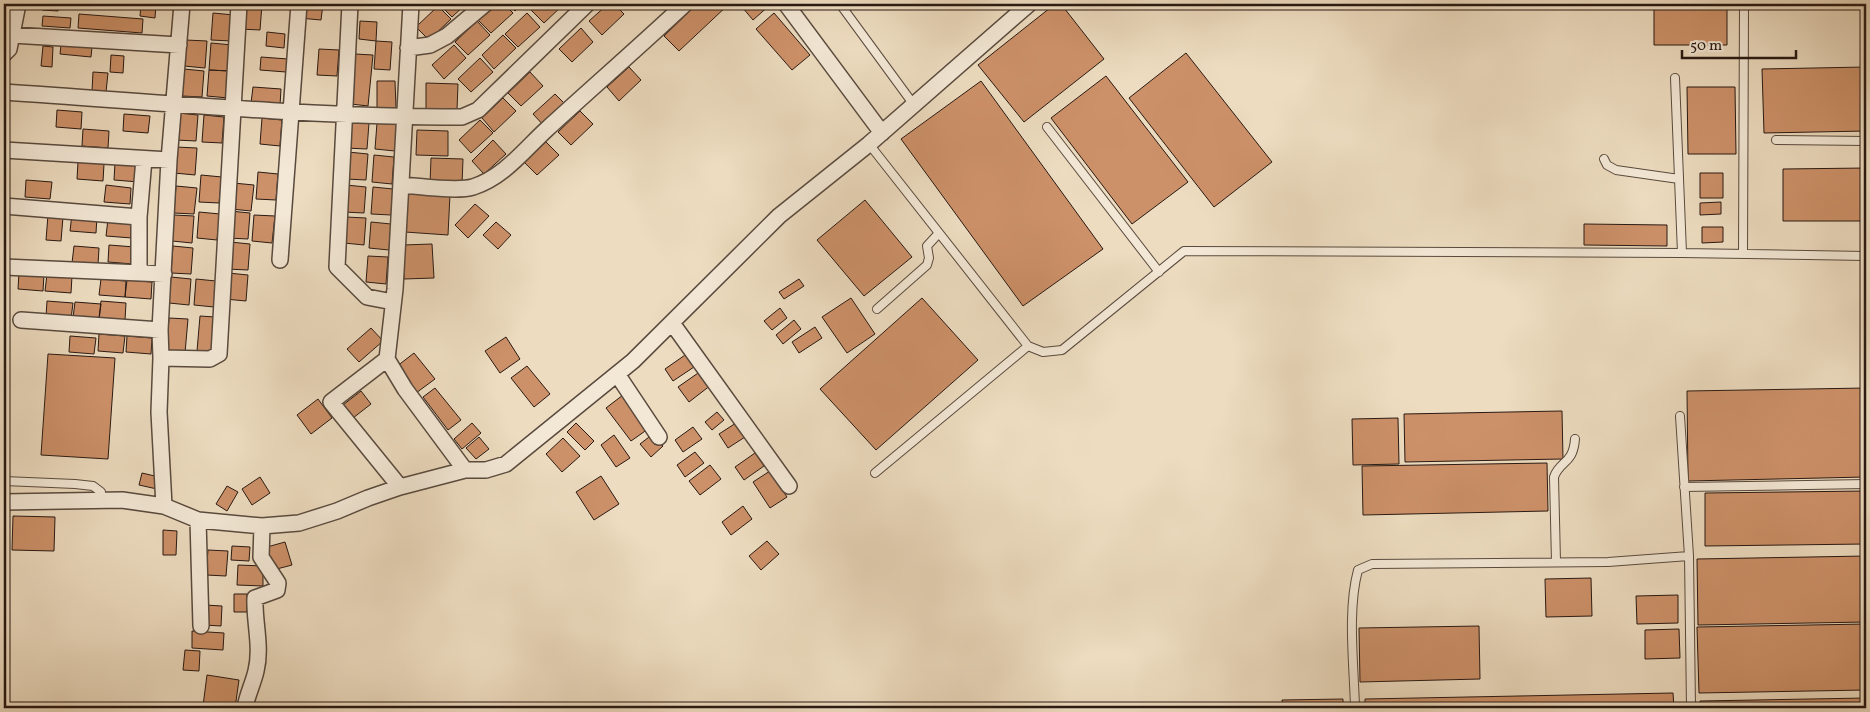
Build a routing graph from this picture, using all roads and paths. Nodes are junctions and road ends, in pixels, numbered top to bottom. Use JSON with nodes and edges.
{"nodes":[{"id":1,"x":18,"y":4,"type":"edge"},
{"id":2,"x":182,"y":4,"type":"edge"},
{"id":3,"x":239,"y":4,"type":"edge"},
{"id":4,"x":299,"y":4,"type":"edge"},
{"id":5,"x":350,"y":4,"type":"edge"},
{"id":6,"x":411,"y":4,"type":"edge"},
{"id":7,"x":485,"y":4,"type":"edge"},
{"id":8,"x":587,"y":4,"type":"edge"},
{"id":9,"x":685,"y":4,"type":"edge"},
{"id":10,"x":786,"y":4,"type":"edge"},
{"id":11,"x":840,"y":4,"type":"edge"},
{"id":12,"x":1029,"y":4,"type":"edge"},
{"id":13,"x":1744,"y":4,"type":"edge"},
{"id":14,"x":12,"y":35,"type":"junction"},
{"id":15,"x":179,"y":45,"type":"junction"},
{"id":16,"x":408,"y":48,"type":"junction"},
{"id":17,"x":4,"y":54,"type":"edge"},
{"id":18,"x":1675,"y":78,"type":"dead end"},
{"id":19,"x":4,"y":92,"type":"edge"},
{"id":20,"x":174,"y":103,"type":"junction"},
{"id":21,"x":914,"y":105,"type":"junction"},
{"id":22,"x":234,"y":108,"type":"junction"},
{"id":23,"x":292,"y":112,"type":"junction"},
{"id":24,"x":344,"y":115,"type":"junction"},
{"id":25,"x":405,"y":116,"type":"junction"},
{"id":26,"x":1047,"y":127,"type":"dead end"},
{"id":27,"x":882,"y":133,"type":"junction"},
{"id":28,"x":1776,"y":140,"type":"dead end"},
{"id":29,"x":1866,"y":140,"type":"edge"},
{"id":30,"x":869,"y":144,"type":"junction"},
{"id":31,"x":4,"y":150,"type":"edge"},
{"id":32,"x":144,"y":159,"type":"junction"},
{"id":33,"x":1604,"y":159,"type":"dead end"},
{"id":34,"x":169,"y":160,"type":"junction"},
{"id":35,"x":1679,"y":178,"type":"junction"},
{"id":36,"x":401,"y":184,"type":"junction"},
{"id":37,"x":4,"y":206,"type":"edge"},
{"id":38,"x":139,"y":217,"type":"junction"},
{"id":39,"x":939,"y":234,"type":"junction"},
{"id":40,"x":1682,"y":253,"type":"junction"},
{"id":41,"x":1743,"y":254,"type":"junction"},
{"id":42,"x":1866,"y":256,"type":"edge"},
{"id":43,"x":280,"y":260,"type":"dead end"},
{"id":44,"x":4,"y":267,"type":"edge"},
{"id":45,"x":1159,"y":272,"type":"junction"},
{"id":46,"x":139,"y":273,"type":"junction"},
{"id":47,"x":164,"y":274,"type":"junction"},
{"id":48,"x":393,"y":302,"type":"junction"},
{"id":49,"x":877,"y":309,"type":"dead end"},
{"id":50,"x":20,"y":320,"type":"dead end"},
{"id":51,"x":672,"y":322,"type":"junction"},
{"id":52,"x":160,"y":330,"type":"junction"},
{"id":53,"x":1028,"y":346,"type":"junction"},
{"id":54,"x":161,"y":358,"type":"junction"},
{"id":55,"x":387,"y":359,"type":"junction"},
{"id":56,"x":617,"y":374,"type":"junction"},
{"id":57,"x":1680,"y":416,"type":"dead end"},
{"id":58,"x":659,"y":437,"type":"dead end"},
{"id":59,"x":1575,"y":439,"type":"dead end"},
{"id":60,"x":465,"y":470,"type":"junction"},
{"id":61,"x":875,"y":472,"type":"dead end"},
{"id":62,"x":4,"y":481,"type":"edge"},
{"id":63,"x":1866,"y":484,"type":"edge"},
{"id":64,"x":789,"y":486,"type":"dead end"},
{"id":65,"x":400,"y":487,"type":"junction"},
{"id":66,"x":1684,"y":487,"type":"junction"},
{"id":67,"x":102,"y":501,"type":"junction"},
{"id":68,"x":4,"y":502,"type":"edge"},
{"id":69,"x":164,"y":506,"type":"junction"},
{"id":70,"x":198,"y":520,"type":"junction"},
{"id":71,"x":262,"y":526,"type":"junction"},
{"id":72,"x":1689,"y":556,"type":"junction"},
{"id":73,"x":1556,"y":562,"type":"junction"},
{"id":74,"x":200,"y":626,"type":"dead end"},
{"id":75,"x":245,"y":708,"type":"edge"},
{"id":76,"x":1355,"y":708,"type":"edge"},
{"id":77,"x":1691,"y":708,"type":"edge"}],
"edges":[{"from":1,"to":14,"type":"street"},
{"from":2,"to":15,"type":"street"},
{"from":3,"to":22,"type":"street"},
{"from":4,"to":23,"type":"street"},
{"from":5,"to":24,"type":"street"},
{"from":6,"to":16,"type":"street"},
{"from":7,"to":16,"type":"street"},
{"from":8,"to":25,"type":"street"},
{"from":9,"to":36,"type":"street"},
{"from":10,"to":27,"type":"street"},
{"from":11,"to":21,"type":"lane"},
{"from":12,"to":21,"type":"street"},
{"from":13,"to":41,"type":"lane"},
{"from":14,"to":15,"type":"street"},
{"from":14,"to":17,"type":"street"},
{"from":15,"to":20,"type":"street"},
{"from":16,"to":25,"type":"street"},
{"from":18,"to":35,"type":"lane"},
{"from":19,"to":20,"type":"street"},
{"from":20,"to":22,"type":"street"},
{"from":20,"to":34,"type":"street"},
{"from":21,"to":27,"type":"street"},
{"from":22,"to":23,"type":"street"},
{"from":22,"to":54,"type":"street"},
{"from":23,"to":24,"type":"street"},
{"from":23,"to":43,"type":"street"},
{"from":24,"to":25,"type":"street"},
{"from":24,"to":48,"type":"street"},
{"from":25,"to":36,"type":"street"},
{"from":26,"to":45,"type":"lane"},
{"from":27,"to":30,"type":"street"},
{"from":28,"to":29,"type":"lane"},
{"from":30,"to":39,"type":"lane"},
{"from":30,"to":51,"type":"street"},
{"from":31,"to":32,"type":"street"},
{"from":32,"to":34,"type":"street"},
{"from":32,"to":38,"type":"street"},
{"from":33,"to":35,"type":"lane"},
{"from":34,"to":47,"type":"street"},
{"from":35,"to":40,"type":"lane"},
{"from":36,"to":48,"type":"street"},
{"from":37,"to":38,"type":"street"},
{"from":38,"to":46,"type":"street"},
{"from":39,"to":49,"type":"lane"},
{"from":39,"to":53,"type":"lane"},
{"from":40,"to":41,"type":"lane"},
{"from":40,"to":45,"type":"lane"},
{"from":41,"to":42,"type":"lane"},
{"from":44,"to":46,"type":"street"},
{"from":45,"to":53,"type":"lane"},
{"from":46,"to":47,"type":"street"},
{"from":47,"to":52,"type":"street"},
{"from":48,"to":55,"type":"street"},
{"from":50,"to":52,"type":"street"},
{"from":51,"to":56,"type":"street"},
{"from":51,"to":64,"type":"street"},
{"from":52,"to":54,"type":"street"},
{"from":53,"to":61,"type":"lane"},
{"from":54,"to":69,"type":"street"},
{"from":55,"to":60,"type":"street"},
{"from":55,"to":65,"type":"street"},
{"from":56,"to":58,"type":"street"},
{"from":56,"to":60,"type":"street"},
{"from":57,"to":66,"type":"lane"},
{"from":59,"to":73,"type":"lane"},
{"from":60,"to":65,"type":"street"},
{"from":62,"to":67,"type":"lane"},
{"from":63,"to":66,"type":"lane"},
{"from":65,"to":71,"type":"street"},
{"from":66,"to":72,"type":"lane"},
{"from":67,"to":68,"type":"street"},
{"from":67,"to":69,"type":"street"},
{"from":69,"to":70,"type":"street"},
{"from":70,"to":71,"type":"street"},
{"from":70,"to":74,"type":"street"},
{"from":71,"to":75,"type":"street"},
{"from":72,"to":73,"type":"lane"},
{"from":72,"to":77,"type":"lane"},
{"from":73,"to":76,"type":"lane"}]}
